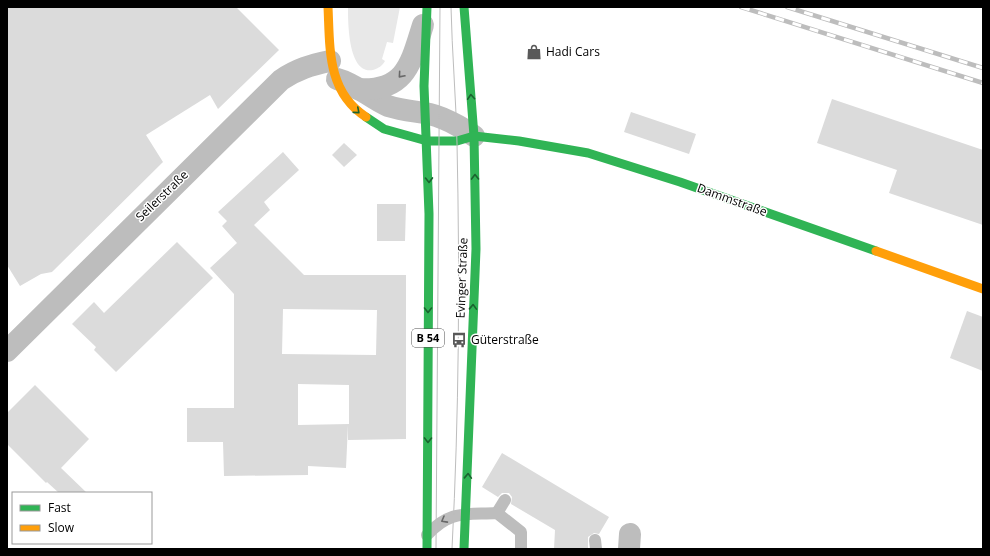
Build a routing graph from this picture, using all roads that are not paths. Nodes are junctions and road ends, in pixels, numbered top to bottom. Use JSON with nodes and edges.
{"nodes":[{"id":1,"x":328,"y":7,"type":"edge"},
{"id":2,"x":464,"y":7,"type":"edge"},
{"id":3,"x":426,"y":10,"type":"edge"},
{"id":4,"x":333,"y":70,"type":"junction"},
{"id":5,"x":358,"y":89,"type":"junction"},
{"id":6,"x":426,"y":113,"type":"junction"},
{"id":7,"x":474,"y":136,"type":"junction"},
{"id":8,"x":427,"y":141,"type":"junction"},
{"id":9,"x":983,"y":289,"type":"edge"},
{"id":10,"x":7,"y":350,"type":"edge"},
{"id":11,"x":505,"y":500,"type":"dead end"},
{"id":12,"x":497,"y":513,"type":"junction"},
{"id":13,"x":466,"y":515,"type":"junction"},
{"id":14,"x":426,"y":535,"type":"junction"},
{"id":15,"x":427,"y":549,"type":"edge"},
{"id":16,"x":464,"y":549,"type":"edge"},
{"id":17,"x":520,"y":549,"type":"edge"}],
"edges":[{"from":1,"to":4,"type":"main road","name":"Dammstraße"},
{"from":7,"to":2,"type":"main road","name":"Evinger Straße","one_way":true},
{"from":3,"to":5,"type":"street","one_way":true},
{"from":3,"to":6,"type":"main road","number":"B 54"},
{"from":4,"to":5,"type":"street","name":"Dammstraße"},
{"from":4,"to":8,"type":"main road","name":"Dammstraße","one_way":true},
{"from":4,"to":10,"type":"street","name":"Seilerstraße"},
{"from":5,"to":6,"type":"street","name":"Dammstraße"},
{"from":6,"to":7,"type":"street","name":"Dammstraße"},
{"from":6,"to":8,"type":"main road","number":"B 54"},
{"from":7,"to":8,"type":"main road","name":"Dammstraße"},
{"from":7,"to":9,"type":"main road","name":"Dammstraße"},
{"from":13,"to":7,"type":"main road","name":"Evinger Straße","one_way":true},
{"from":8,"to":14,"type":"main road","number":"B 54","one_way":true},
{"from":11,"to":12,"type":"lane"},
{"from":12,"to":13,"type":"lane"},
{"from":12,"to":17,"type":"lane"},
{"from":13,"to":14,"type":"lane","one_way":true},
{"from":13,"to":16,"type":"main road","name":"Evinger Straße"},
{"from":14,"to":15,"type":"main road","number":"B 54"}]}
